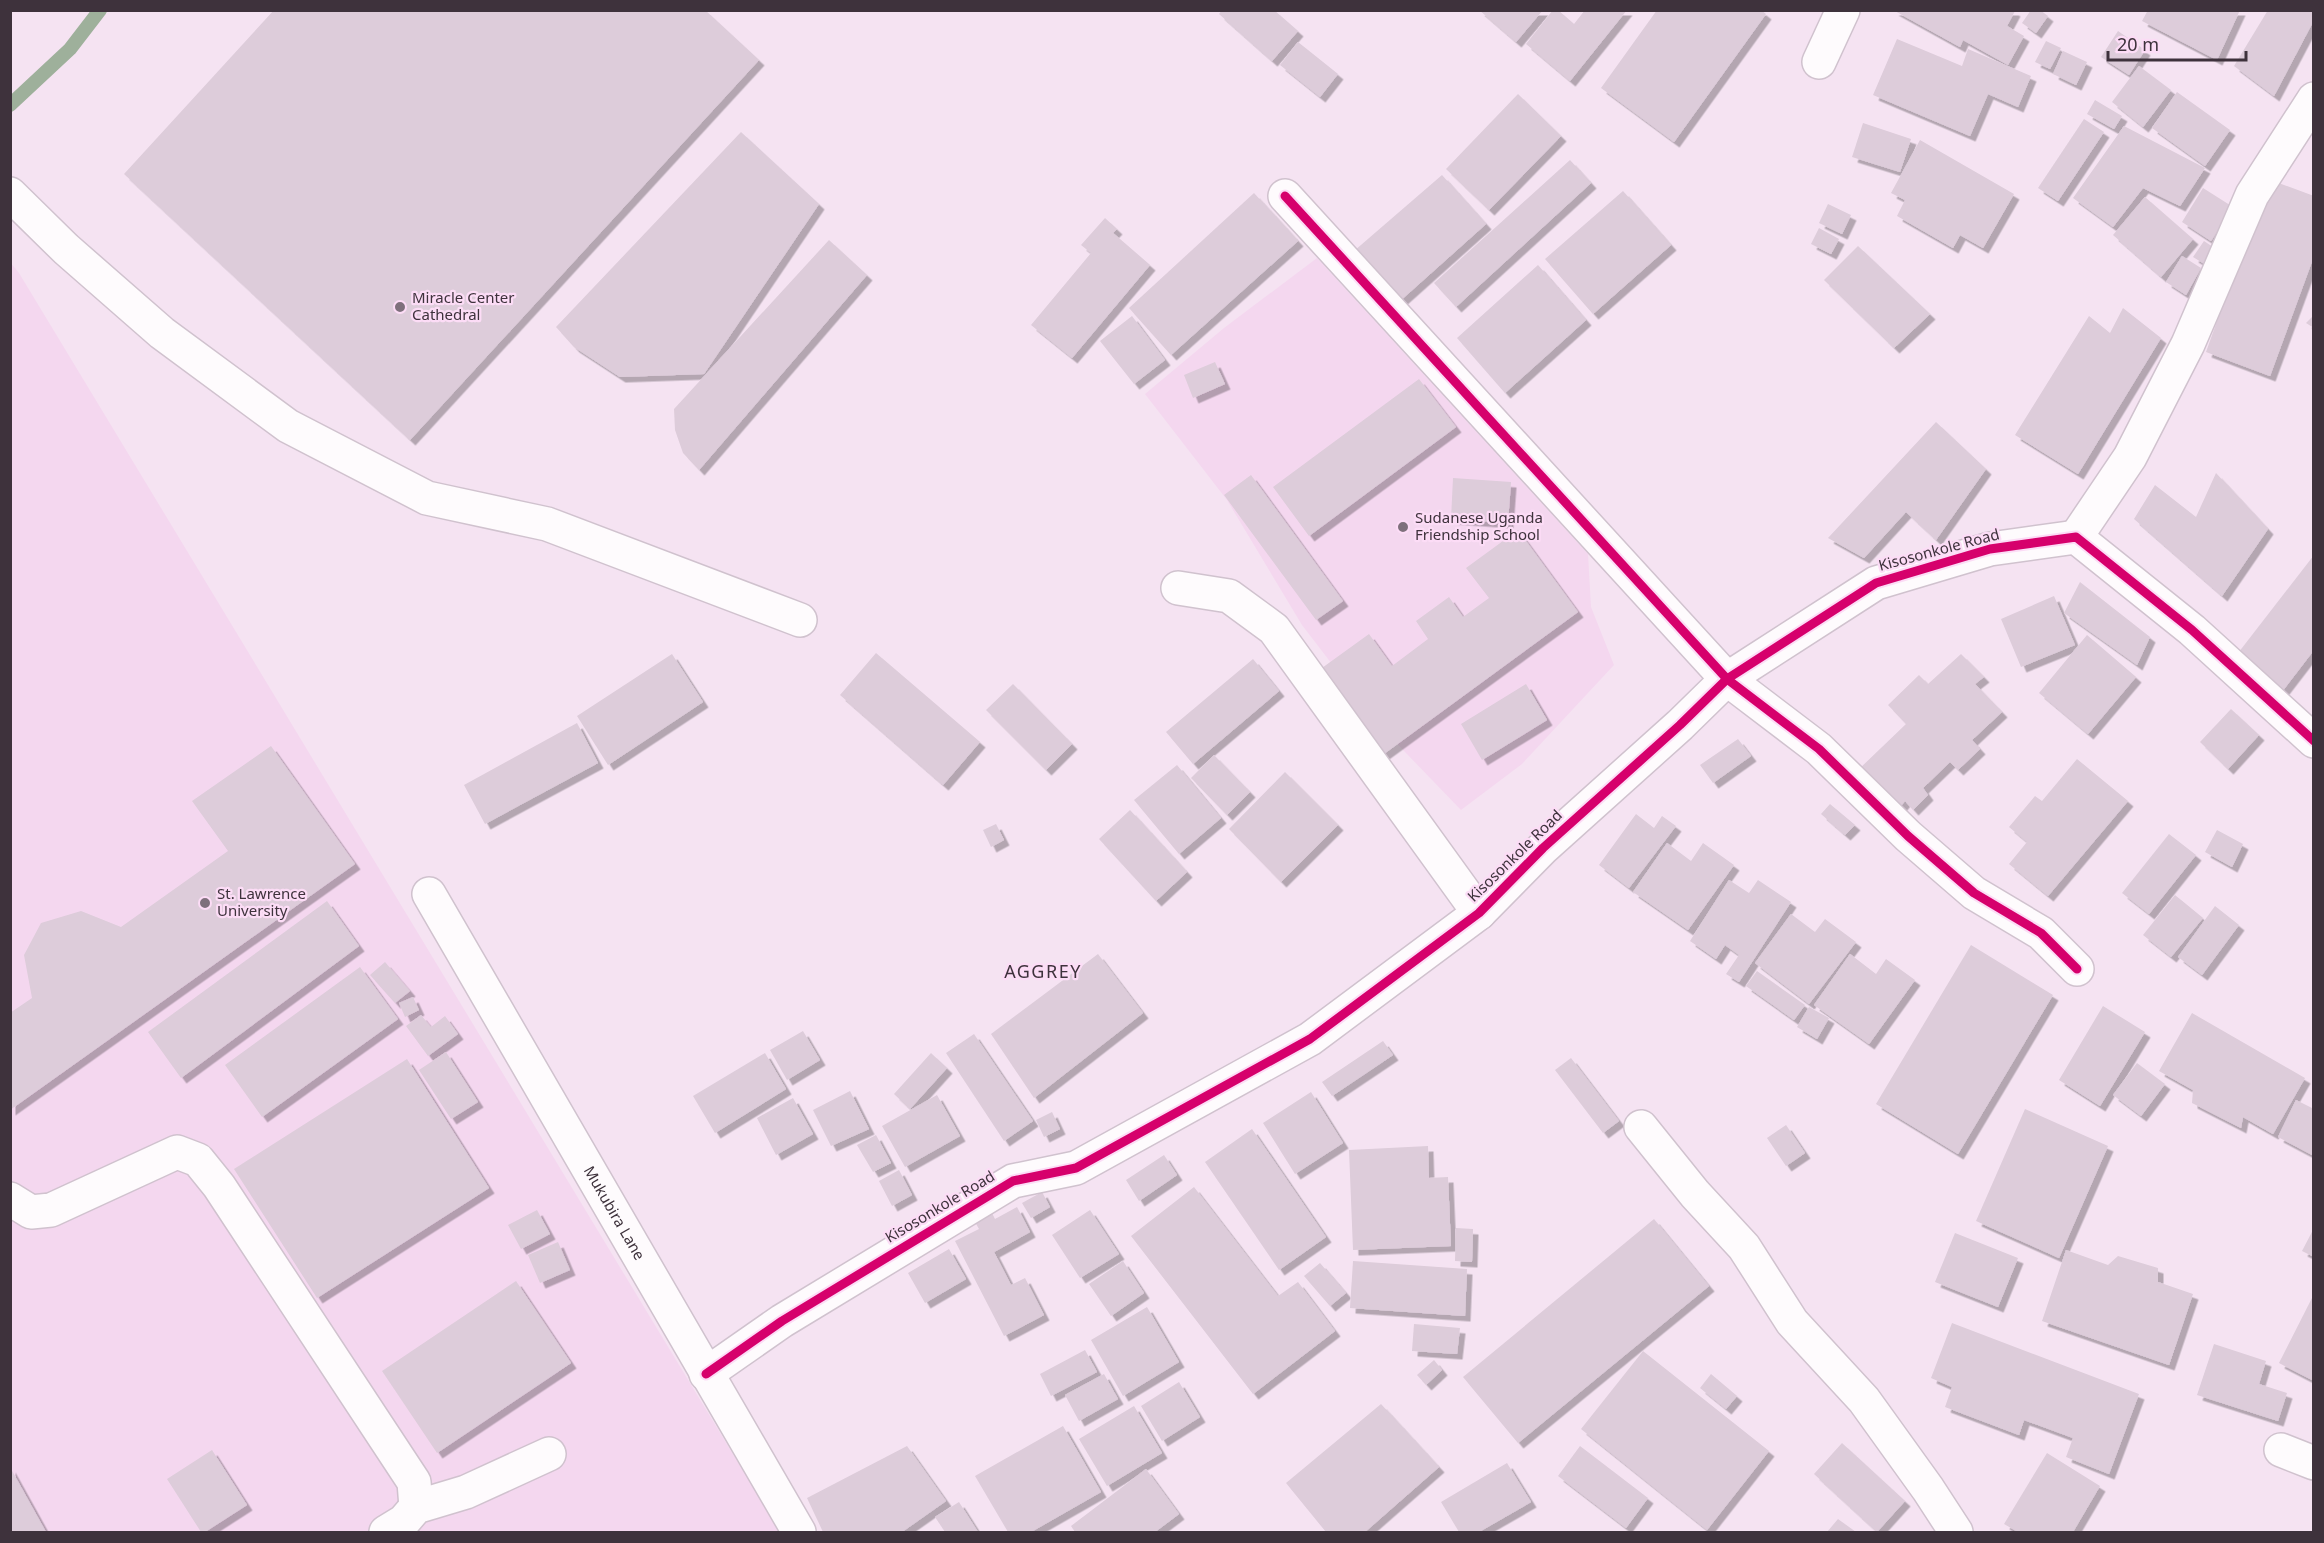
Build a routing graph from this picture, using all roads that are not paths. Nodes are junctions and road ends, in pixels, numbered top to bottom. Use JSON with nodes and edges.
{"nodes":[{"id":1,"x":1843,"y":10,"type":"edge"},
{"id":2,"x":1819,"y":62,"type":"dead end"},
{"id":3,"x":2313,"y":99,"type":"edge"},
{"id":4,"x":10,"y":194,"type":"edge"},
{"id":5,"x":1285,"y":196,"type":"dead end"},
{"id":6,"x":2076,"y":537,"type":"junction"},
{"id":7,"x":1178,"y":588,"type":"dead end"},
{"id":8,"x":800,"y":620,"type":"dead end"},
{"id":9,"x":1727,"y":679,"type":"junction"},
{"id":10,"x":2313,"y":741,"type":"edge"},
{"id":11,"x":429,"y":894,"type":"dead end"},
{"id":12,"x":1479,"y":913,"type":"junction"},
{"id":13,"x":2077,"y":969,"type":"dead end"},
{"id":14,"x":1641,"y":1127,"type":"dead end"},
{"id":15,"x":10,"y":1199,"type":"edge"},
{"id":16,"x":706,"y":1374,"type":"junction"},
{"id":17,"x":2281,"y":1450,"type":"dead end"},
{"id":18,"x":549,"y":1454,"type":"dead end"},
{"id":19,"x":2313,"y":1463,"type":"edge"},
{"id":20,"x":416,"y":1507,"type":"junction"},
{"id":21,"x":387,"y":1533,"type":"edge"},
{"id":22,"x":799,"y":1533,"type":"edge"},
{"id":23,"x":1956,"y":1533,"type":"edge"}],
"edges":[{"from":1,"to":2,"type":"street"},
{"from":3,"to":6,"type":"street"},
{"from":4,"to":8,"type":"street"},
{"from":5,"to":9,"type":"street"},
{"from":6,"to":9,"type":"street","name":"Kisosonkole Road"},
{"from":6,"to":10,"type":"street"},
{"from":7,"to":12,"type":"street"},
{"from":9,"to":12,"type":"street","name":"Kisosonkole Road"},
{"from":9,"to":13,"type":"street"},
{"from":11,"to":16,"type":"street","name":"Mukubira Lane"},
{"from":12,"to":16,"type":"street","name":"Kisosonkole Road"},
{"from":14,"to":23,"type":"street"},
{"from":15,"to":20,"type":"street"},
{"from":16,"to":22,"type":"street","name":"Mukubira Lane"},
{"from":17,"to":19,"type":"street"},
{"from":18,"to":20,"type":"street"},
{"from":20,"to":21,"type":"street"}]}
